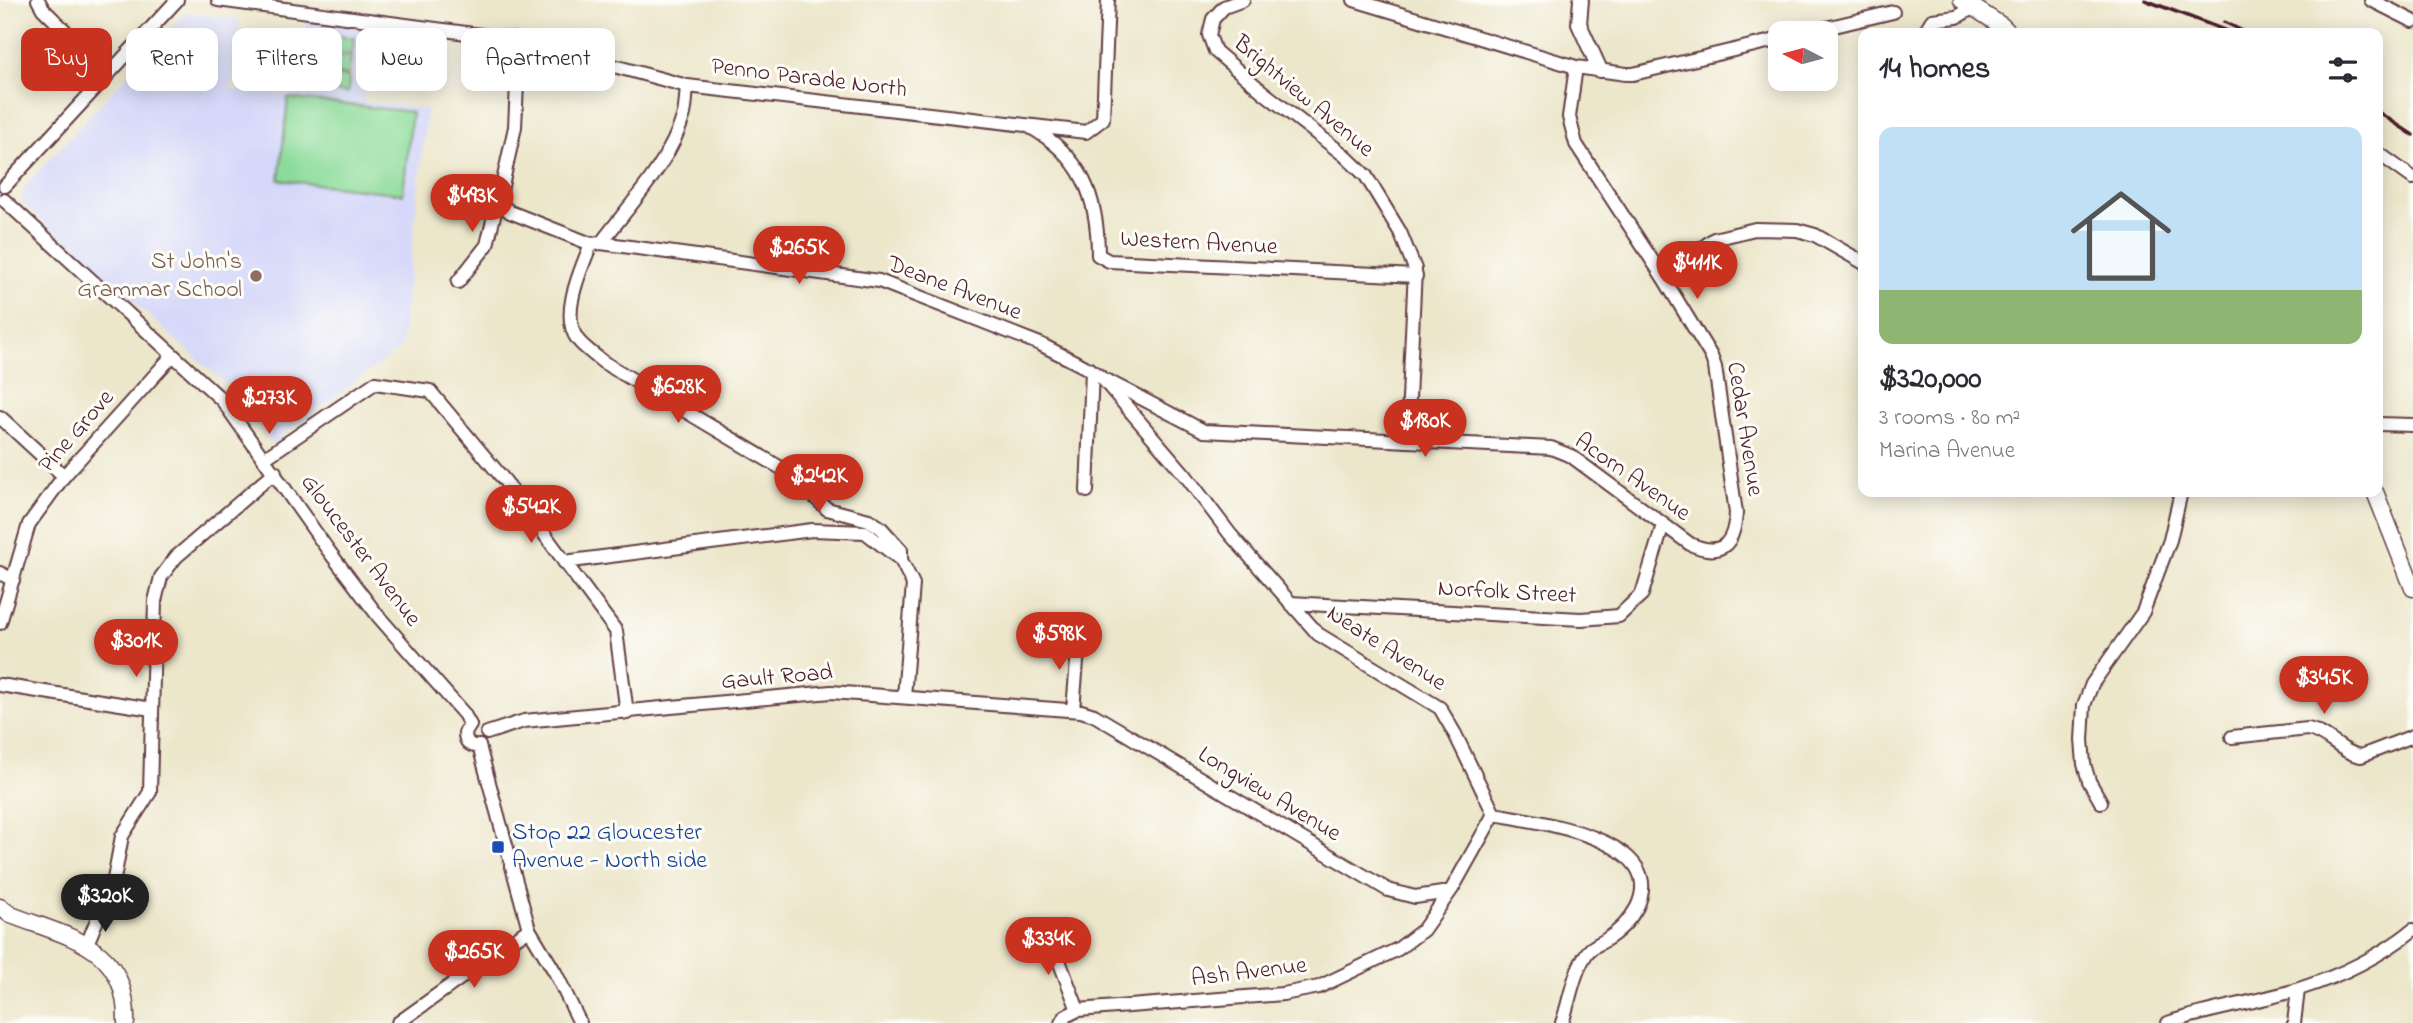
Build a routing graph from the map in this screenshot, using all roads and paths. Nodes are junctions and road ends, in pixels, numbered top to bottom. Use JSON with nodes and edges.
{"nodes":[{"id":1,"x":38,"y":0,"type":"edge"},
{"id":2,"x":177,"y":0,"type":"edge"},
{"id":3,"x":218,"y":0,"type":"edge"},
{"id":4,"x":1108,"y":0,"type":"edge"},
{"id":5,"x":1243,"y":0,"type":"edge"},
{"id":6,"x":1354,"y":0,"type":"edge"},
{"id":7,"x":1581,"y":0,"type":"edge"},
{"id":8,"x":2371,"y":0,"type":"edge"},
{"id":9,"x":1968,"y":4,"type":"edge"},
{"id":10,"x":1893,"y":12,"type":"dead end"},
{"id":11,"x":2413,"y":21,"type":"edge"},
{"id":12,"x":1838,"y":25,"type":"edge"},
{"id":13,"x":62,"y":28,"type":"edge"},
{"id":14,"x":1927,"y":28,"type":"edge"},
{"id":15,"x":2004,"y":28,"type":"edge"},
{"id":16,"x":461,"y":32,"type":"edge"},
{"id":17,"x":1768,"y":42,"type":"edge"},
{"id":18,"x":615,"y":66,"type":"edge"},
{"id":19,"x":1576,"y":67,"type":"junction"},
{"id":20,"x":112,"y":70,"type":"edge"},
{"id":21,"x":1600,"y":70,"type":"junction"},
{"id":22,"x":687,"y":86,"type":"junction"},
{"id":23,"x":92,"y":91,"type":"edge"},
{"id":24,"x":517,"y":91,"type":"edge"},
{"id":25,"x":1025,"y":125,"type":"junction"},
{"id":26,"x":2383,"y":157,"type":"edge"},
{"id":27,"x":2413,"y":178,"type":"edge"},
{"id":28,"x":3,"y":183,"type":"edge"},
{"id":29,"x":499,"y":195,"type":"junction"},
{"id":30,"x":2,"y":201,"type":"edge"},
{"id":31,"x":596,"y":244,"type":"junction"},
{"id":32,"x":1858,"y":260,"type":"edge"},
{"id":33,"x":1416,"y":276,"type":"junction"},
{"id":34,"x":1663,"y":277,"type":"junction"},
{"id":35,"x":458,"y":282,"type":"dead end"},
{"id":36,"x":173,"y":355,"type":"junction"},
{"id":37,"x":1095,"y":373,"type":"junction"},
{"id":38,"x":0,"y":417,"type":"edge"},
{"id":39,"x":2383,"y":424,"type":"edge"},
{"id":40,"x":2413,"y":425,"type":"edge"},
{"id":41,"x":1407,"y":441,"type":"junction"},
{"id":42,"x":265,"y":458,"type":"junction"},
{"id":43,"x":275,"y":472,"type":"junction"},
{"id":44,"x":64,"y":476,"type":"junction"},
{"id":45,"x":1087,"y":491,"type":"dead end"},
{"id":46,"x":2180,"y":497,"type":"edge"},
{"id":47,"x":2377,"y":497,"type":"edge"},
{"id":48,"x":1663,"y":525,"type":"junction"},
{"id":49,"x":1728,"y":543,"type":"joint"},
{"id":50,"x":901,"y":560,"type":"junction"},
{"id":51,"x":565,"y":562,"type":"junction"},
{"id":52,"x":0,"y":573,"type":"edge"},
{"id":53,"x":13,"y":580,"type":"junction"},
{"id":54,"x":2413,"y":588,"type":"edge"},
{"id":55,"x":1290,"y":603,"type":"junction"},
{"id":56,"x":0,"y":623,"type":"edge"},
{"id":57,"x":1079,"y":638,"type":"dead end"},
{"id":58,"x":0,"y":685,"type":"edge"},
{"id":59,"x":904,"y":697,"type":"junction"},
{"id":60,"x":152,"y":709,"type":"junction"},
{"id":61,"x":1073,"y":710,"type":"junction"},
{"id":62,"x":627,"y":713,"type":"junction"},
{"id":63,"x":470,"y":725,"type":"junction"},
{"id":64,"x":487,"y":733,"type":"junction"},
{"id":65,"x":2413,"y":736,"type":"edge"},
{"id":66,"x":2232,"y":737,"type":"dead end"},
{"id":67,"x":480,"y":746,"type":"junction"},
{"id":68,"x":2101,"y":802,"type":"dead end"},
{"id":69,"x":1494,"y":814,"type":"junction"},
{"id":70,"x":1449,"y":892,"type":"junction"},
{"id":71,"x":0,"y":907,"type":"edge"},
{"id":72,"x":529,"y":929,"type":"junction"},
{"id":73,"x":2413,"y":930,"type":"edge"},
{"id":74,"x":1048,"y":932,"type":"dead end"},
{"id":75,"x":87,"y":944,"type":"junction"},
{"id":76,"x":2298,"y":990,"type":"junction"},
{"id":77,"x":1078,"y":1010,"type":"junction"},
{"id":78,"x":126,"y":1023,"type":"edge"},
{"id":79,"x":398,"y":1023,"type":"edge"},
{"id":80,"x":580,"y":1023,"type":"edge"},
{"id":81,"x":1061,"y":1023,"type":"edge"},
{"id":82,"x":1562,"y":1023,"type":"edge"},
{"id":83,"x":2168,"y":1023,"type":"edge"},
{"id":84,"x":2294,"y":1023,"type":"edge"}],
"edges":[{"from":1,"to":13,"type":"street"},
{"from":2,"to":20,"type":"street"},
{"from":3,"to":16,"type":"street","name":"Penno Parade North"},
{"from":4,"to":25,"type":"street","name":"Penno Parade North"},
{"from":5,"to":33,"type":"street","name":"Brightview Avenue"},
{"from":6,"to":19,"type":"street"},
{"from":7,"to":21,"type":"street"},
{"from":8,"to":11,"type":"street"},
{"from":9,"to":14,"type":"street"},
{"from":9,"to":15,"type":"main road"},
{"from":10,"to":12,"type":"street"},
{"from":17,"to":21,"type":"street"},
{"from":18,"to":22,"type":"street","name":"Penno Parade North"},
{"from":19,"to":21,"type":"street"},
{"from":19,"to":34,"type":"street","name":"Cedar Avenue"},
{"from":22,"to":25,"type":"street","name":"Penno Parade North"},
{"from":22,"to":31,"type":"street"},
{"from":23,"to":28,"type":"street"},
{"from":24,"to":29,"type":"street"},
{"from":25,"to":33,"type":"street","name":"Western Avenue"},
{"from":26,"to":27,"type":"street"},
{"from":28,"to":30,"type":"street"},
{"from":29,"to":31,"type":"street","name":"Deane Avenue"},
{"from":29,"to":35,"type":"street"},
{"from":30,"to":36,"type":"street","name":"Gloucester Avenue"},
{"from":31,"to":37,"type":"street","name":"Deane Avenue"},
{"from":31,"to":50,"type":"street"},
{"from":32,"to":34,"type":"street"},
{"from":33,"to":41,"type":"street","name":"Brightview Avenue"},
{"from":34,"to":49,"type":"street","name":"Cedar Avenue"},
{"from":36,"to":42,"type":"street","name":"Gloucester Avenue"},
{"from":36,"to":44,"type":"street","name":"Pine Grove"},
{"from":37,"to":41,"type":"street","name":"Acorn Avenue"},
{"from":37,"to":45,"type":"street"},
{"from":37,"to":55,"type":"street","name":"Neate Avenue"},
{"from":38,"to":44,"type":"street"},
{"from":39,"to":40,"type":"street"},
{"from":41,"to":48,"type":"street","name":"Acorn Avenue"},
{"from":42,"to":43,"type":"street","name":"Gloucester Avenue"},
{"from":42,"to":51,"type":"street"},
{"from":43,"to":60,"type":"street"},
{"from":43,"to":63,"type":"street","name":"Gloucester Avenue"},
{"from":44,"to":53,"type":"street","name":"Pine Grove"},
{"from":46,"to":68,"type":"street"},
{"from":47,"to":54,"type":"main road"},
{"from":48,"to":49,"type":"street","name":"Acorn Avenue"},
{"from":48,"to":55,"type":"street","name":"Norfolk Street"},
{"from":50,"to":51,"type":"street"},
{"from":50,"to":59,"type":"street"},
{"from":51,"to":62,"type":"street"},
{"from":52,"to":53,"type":"street"},
{"from":53,"to":56,"type":"street","name":"Pine Grove"},
{"from":55,"to":69,"type":"street","name":"Neate Avenue"},
{"from":57,"to":61,"type":"street"},
{"from":58,"to":60,"type":"street"},
{"from":59,"to":61,"type":"street","name":"Gault Road"},
{"from":59,"to":62,"type":"street","name":"Gault Road"},
{"from":60,"to":75,"type":"street"},
{"from":61,"to":70,"type":"street","name":"Longview Avenue"},
{"from":62,"to":64,"type":"street","name":"Gault Road"},
{"from":63,"to":64,"type":"street"},
{"from":63,"to":67,"type":"street"},
{"from":64,"to":67,"type":"street"},
{"from":65,"to":66,"type":"street"},
{"from":67,"to":72,"type":"street"},
{"from":69,"to":70,"type":"street","name":"Ash Avenue"},
{"from":69,"to":82,"type":"street"},
{"from":70,"to":77,"type":"street","name":"Ash Avenue"},
{"from":71,"to":75,"type":"main road"},
{"from":72,"to":79,"type":"street"},
{"from":72,"to":80,"type":"street"},
{"from":73,"to":76,"type":"street"},
{"from":74,"to":77,"type":"street"},
{"from":75,"to":78,"type":"main road"},
{"from":76,"to":83,"type":"street"},
{"from":76,"to":84,"type":"street"},
{"from":77,"to":81,"type":"street"}]}
